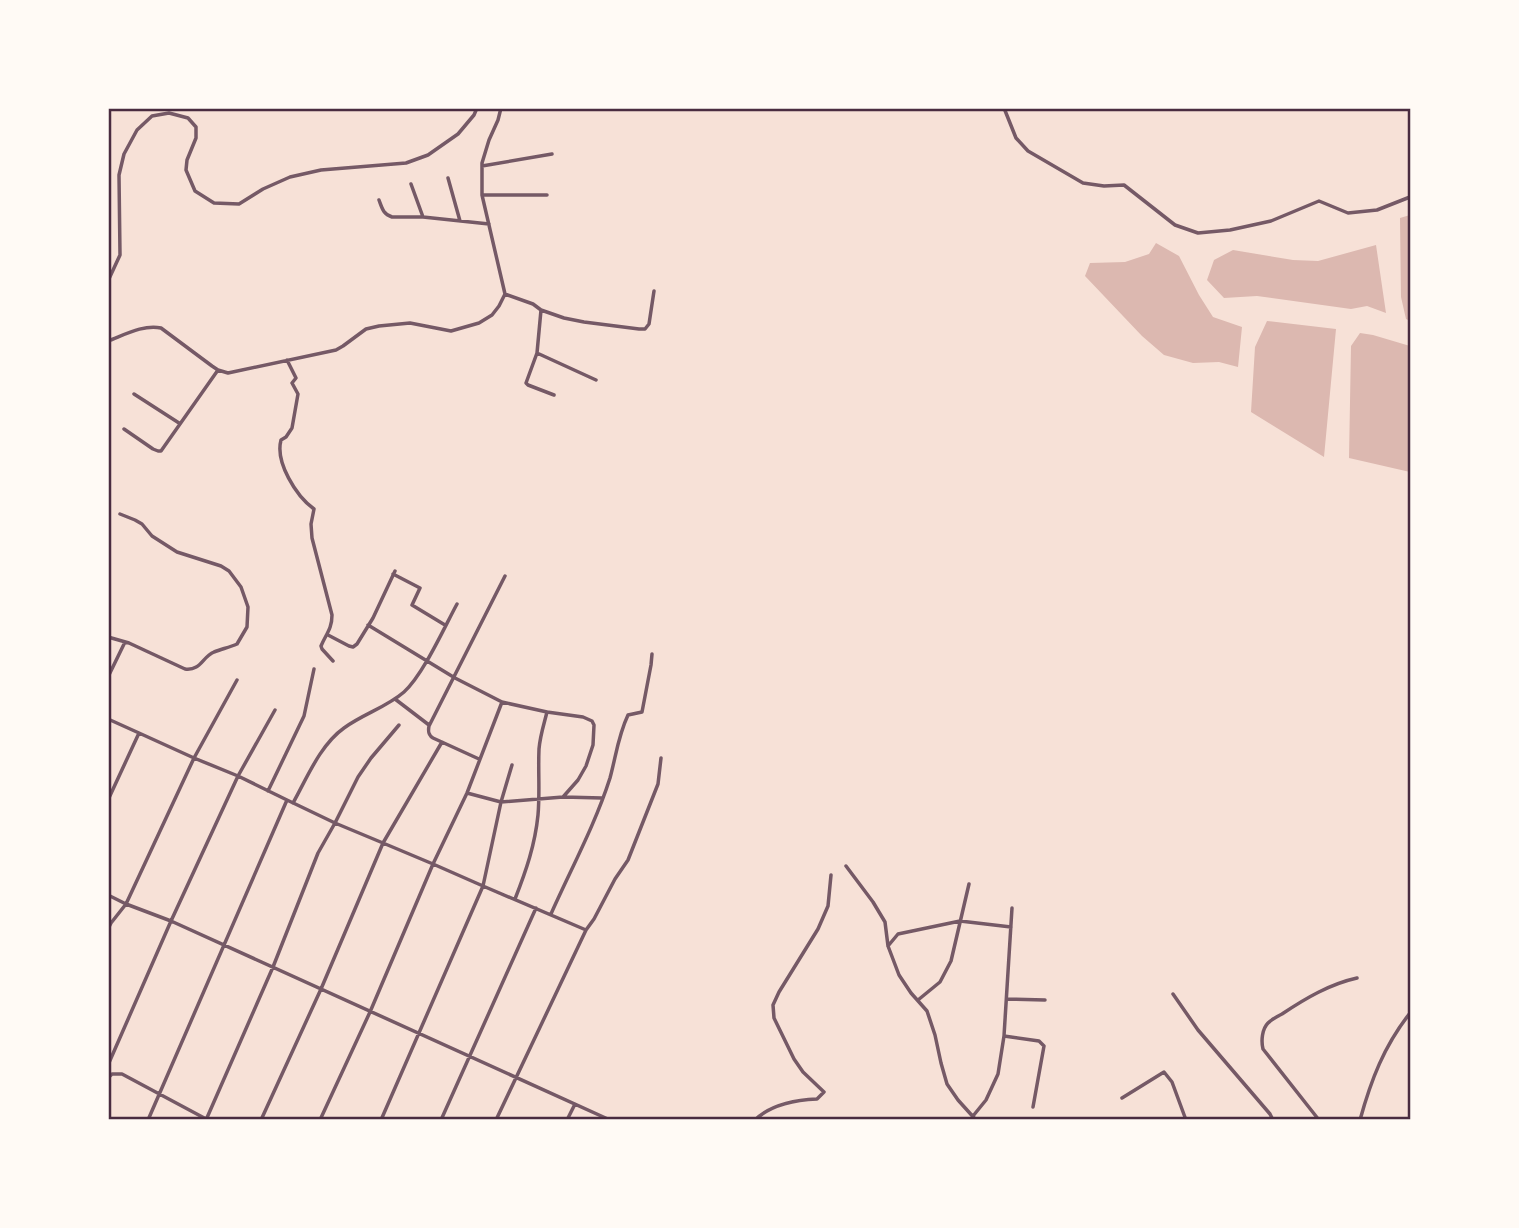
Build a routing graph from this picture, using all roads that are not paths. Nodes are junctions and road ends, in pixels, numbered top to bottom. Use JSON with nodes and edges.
{"nodes":[{"id":1,"x":477,"y":108,"type":"edge"},
{"id":2,"x":501,"y":108,"type":"edge"},
{"id":3,"x":1004,"y":108,"type":"edge"},
{"id":4,"x":552,"y":154,"type":"dead end"},
{"id":5,"x":482,"y":166,"type":"junction"},
{"id":6,"x":448,"y":178,"type":"dead end"},
{"id":7,"x":411,"y":184,"type":"dead end"},
{"id":8,"x":482,"y":195,"type":"junction"},
{"id":9,"x":547,"y":195,"type":"dead end"},
{"id":10,"x":1410,"y":197,"type":"edge"},
{"id":11,"x":379,"y":200,"type":"dead end"},
{"id":12,"x":423,"y":217,"type":"junction"},
{"id":13,"x":460,"y":221,"type":"junction"},
{"id":14,"x":489,"y":224,"type":"junction"},
{"id":15,"x":108,"y":281,"type":"edge"},
{"id":16,"x":654,"y":291,"type":"dead end"},
{"id":17,"x":505,"y":293,"type":"junction"},
{"id":18,"x":541,"y":310,"type":"junction"},
{"id":19,"x":108,"y":341,"type":"edge"},
{"id":20,"x":537,"y":353,"type":"junction"},
{"id":21,"x":287,"y":360,"type":"junction"},
{"id":22,"x":218,"y":370,"type":"junction"},
{"id":23,"x":596,"y":380,"type":"dead end"},
{"id":24,"x":134,"y":394,"type":"dead end"},
{"id":25,"x":554,"y":395,"type":"dead end"},
{"id":26,"x":180,"y":424,"type":"junction"},
{"id":27,"x":124,"y":429,"type":"dead end"},
{"id":28,"x":121,"y":514,"type":"dead end"},
{"id":29,"x":505,"y":576,"type":"dead end"},
{"id":30,"x":457,"y":604,"type":"dead end"},
{"id":31,"x":368,"y":625,"type":"junction"},
{"id":32,"x":445,"y":625,"type":"junction"},
{"id":33,"x":328,"y":635,"type":"junction"},
{"id":34,"x":108,"y":636,"type":"edge"},
{"id":35,"x":125,"y":642,"type":"junction"},
{"id":36,"x":652,"y":654,"type":"dead end"},
{"id":37,"x":333,"y":661,"type":"dead end"},
{"id":38,"x":426,"y":661,"type":"junction"},
{"id":39,"x":314,"y":669,"type":"dead end"},
{"id":40,"x":108,"y":677,"type":"edge"},
{"id":41,"x":455,"y":678,"type":"junction"},
{"id":42,"x":237,"y":680,"type":"dead end"},
{"id":43,"x":395,"y":699,"type":"junction"},
{"id":44,"x":502,"y":702,"type":"junction"},
{"id":45,"x":275,"y":710,"type":"dead end"},
{"id":46,"x":547,"y":712,"type":"junction"},
{"id":47,"x":108,"y":719,"type":"edge"},
{"id":48,"x":399,"y":725,"type":"dead end"},
{"id":49,"x":429,"y":726,"type":"junction"},
{"id":50,"x":139,"y":733,"type":"junction"},
{"id":51,"x":442,"y":742,"type":"junction"},
{"id":52,"x":194,"y":758,"type":"junction"},
{"id":53,"x":661,"y":758,"type":"dead end"},
{"id":54,"x":479,"y":759,"type":"junction"},
{"id":55,"x":512,"y":765,"type":"dead end"},
{"id":56,"x":239,"y":776,"type":"junction"},
{"id":57,"x":268,"y":791,"type":"junction"},
{"id":58,"x":467,"y":793,"type":"junction"},
{"id":59,"x":563,"y":797,"type":"junction"},
{"id":60,"x":602,"y":798,"type":"junction"},
{"id":61,"x":539,"y":799,"type":"junction"},
{"id":62,"x":108,"y":800,"type":"edge"},
{"id":63,"x":287,"y":800,"type":"junction"},
{"id":64,"x":501,"y":802,"type":"junction"},
{"id":65,"x":293,"y":803,"type":"junction"},
{"id":66,"x":335,"y":823,"type":"junction"},
{"id":67,"x":383,"y":843,"type":"junction"},
{"id":68,"x":433,"y":864,"type":"junction"},
{"id":69,"x":846,"y":866,"type":"dead end"},
{"id":70,"x":831,"y":875,"type":"dead end"},
{"id":71,"x":969,"y":884,"type":"dead end"},
{"id":72,"x":483,"y":886,"type":"junction"},
{"id":73,"x":108,"y":895,"type":"edge"},
{"id":74,"x":515,"y":899,"type":"junction"},
{"id":75,"x":126,"y":904,"type":"junction"},
{"id":76,"x":536,"y":908,"type":"junction"},
{"id":77,"x":1012,"y":908,"type":"dead end"},
{"id":78,"x":551,"y":914,"type":"junction"},
{"id":79,"x":171,"y":921,"type":"junction"},
{"id":80,"x":960,"y":921,"type":"junction"},
{"id":81,"x":1011,"y":927,"type":"junction"},
{"id":82,"x":108,"y":929,"type":"edge"},
{"id":83,"x":586,"y":930,"type":"junction"},
{"id":84,"x":225,"y":945,"type":"junction"},
{"id":85,"x":888,"y":946,"type":"junction"},
{"id":86,"x":273,"y":967,"type":"junction"},
{"id":87,"x":1357,"y":978,"type":"dead end"},
{"id":88,"x":321,"y":989,"type":"junction"},
{"id":89,"x":1173,"y":994,"type":"dead end"},
{"id":90,"x":1007,"y":999,"type":"junction"},
{"id":91,"x":917,"y":1000,"type":"junction"},
{"id":92,"x":1045,"y":1000,"type":"dead end"},
{"id":93,"x":370,"y":1012,"type":"junction"},
{"id":94,"x":1410,"y":1013,"type":"edge"},
{"id":95,"x":419,"y":1033,"type":"junction"},
{"id":96,"x":1004,"y":1036,"type":"junction"},
{"id":97,"x":469,"y":1056,"type":"junction"},
{"id":98,"x":108,"y":1067,"type":"edge"},
{"id":99,"x":110,"y":1076,"type":"edge"},
{"id":100,"x":517,"y":1077,"type":"junction"},
{"id":101,"x":159,"y":1093,"type":"junction"},
{"id":102,"x":1122,"y":1098,"type":"dead end"},
{"id":103,"x":575,"y":1104,"type":"junction"},
{"id":104,"x":1034,"y":1107,"type":"dead end"},
{"id":105,"x":975,"y":1118,"type":"edge"},
{"id":106,"x":148,"y":1119,"type":"edge"},
{"id":107,"x":207,"y":1119,"type":"edge"},
{"id":108,"x":261,"y":1119,"type":"edge"},
{"id":109,"x":320,"y":1119,"type":"edge"},
{"id":110,"x":381,"y":1119,"type":"edge"},
{"id":111,"x":441,"y":1119,"type":"edge"},
{"id":112,"x":496,"y":1119,"type":"edge"},
{"id":113,"x":567,"y":1119,"type":"edge"},
{"id":114,"x":610,"y":1119,"type":"edge"},
{"id":115,"x":755,"y":1119,"type":"edge"},
{"id":116,"x":1186,"y":1119,"type":"edge"},
{"id":117,"x":1273,"y":1119,"type":"edge"},
{"id":118,"x":1319,"y":1119,"type":"edge"},
{"id":119,"x":1360,"y":1119,"type":"edge"}],
"edges":[{"from":1,"to":15,"type":"street"},
{"from":2,"to":5,"type":"street"},
{"from":3,"to":10,"type":"street"},
{"from":4,"to":5,"type":"street"},
{"from":5,"to":8,"type":"street"},
{"from":6,"to":13,"type":"street"},
{"from":7,"to":12,"type":"street"},
{"from":8,"to":9,"type":"street"},
{"from":8,"to":14,"type":"street"},
{"from":11,"to":12,"type":"street"},
{"from":12,"to":13,"type":"street"},
{"from":13,"to":14,"type":"street"},
{"from":14,"to":17,"type":"street"},
{"from":16,"to":18,"type":"street"},
{"from":17,"to":18,"type":"street"},
{"from":17,"to":21,"type":"street"},
{"from":18,"to":20,"type":"street"},
{"from":19,"to":22,"type":"street"},
{"from":20,"to":23,"type":"street"},
{"from":20,"to":25,"type":"street"},
{"from":21,"to":22,"type":"street"},
{"from":21,"to":33,"type":"street"},
{"from":22,"to":26,"type":"street"},
{"from":24,"to":26,"type":"street"},
{"from":26,"to":27,"type":"street"},
{"from":28,"to":35,"type":"street"},
{"from":29,"to":41,"type":"street"},
{"from":30,"to":32,"type":"street"},
{"from":31,"to":32,"type":"street"},
{"from":31,"to":33,"type":"street"},
{"from":31,"to":38,"type":"street"},
{"from":32,"to":38,"type":"street"},
{"from":33,"to":37,"type":"street"},
{"from":34,"to":35,"type":"street"},
{"from":35,"to":40,"type":"street"},
{"from":36,"to":60,"type":"street"},
{"from":38,"to":41,"type":"street"},
{"from":38,"to":43,"type":"street"},
{"from":39,"to":57,"type":"street"},
{"from":41,"to":44,"type":"street"},
{"from":41,"to":49,"type":"street"},
{"from":42,"to":52,"type":"street"},
{"from":43,"to":49,"type":"street"},
{"from":43,"to":65,"type":"street"},
{"from":44,"to":46,"type":"street"},
{"from":44,"to":54,"type":"street"},
{"from":45,"to":56,"type":"street"},
{"from":46,"to":59,"type":"street"},
{"from":46,"to":61,"type":"street"},
{"from":47,"to":50,"type":"street"},
{"from":48,"to":66,"type":"street"},
{"from":49,"to":51,"type":"street"},
{"from":50,"to":52,"type":"street"},
{"from":50,"to":62,"type":"street"},
{"from":51,"to":54,"type":"street"},
{"from":51,"to":67,"type":"street"},
{"from":52,"to":56,"type":"street"},
{"from":52,"to":75,"type":"street"},
{"from":53,"to":83,"type":"street"},
{"from":54,"to":58,"type":"street"},
{"from":55,"to":64,"type":"street"},
{"from":56,"to":57,"type":"street"},
{"from":56,"to":79,"type":"street"},
{"from":57,"to":63,"type":"street"},
{"from":58,"to":64,"type":"street"},
{"from":58,"to":68,"type":"street"},
{"from":59,"to":60,"type":"street"},
{"from":59,"to":61,"type":"street"},
{"from":60,"to":78,"type":"street"},
{"from":61,"to":64,"type":"street"},
{"from":61,"to":74,"type":"street"},
{"from":63,"to":65,"type":"street"},
{"from":63,"to":84,"type":"street"},
{"from":64,"to":72,"type":"street"},
{"from":65,"to":66,"type":"street"},
{"from":66,"to":67,"type":"street"},
{"from":66,"to":86,"type":"street"},
{"from":67,"to":68,"type":"street"},
{"from":67,"to":88,"type":"street"},
{"from":68,"to":72,"type":"street"},
{"from":68,"to":93,"type":"street"},
{"from":69,"to":85,"type":"street"},
{"from":70,"to":115,"type":"street"},
{"from":71,"to":80,"type":"street"},
{"from":72,"to":74,"type":"street"},
{"from":72,"to":95,"type":"street"},
{"from":73,"to":75,"type":"street"},
{"from":74,"to":76,"type":"street"},
{"from":75,"to":79,"type":"street"},
{"from":75,"to":82,"type":"street"},
{"from":76,"to":78,"type":"street"},
{"from":76,"to":97,"type":"street"},
{"from":77,"to":81,"type":"street"},
{"from":78,"to":83,"type":"street"},
{"from":79,"to":84,"type":"street"},
{"from":79,"to":98,"type":"street"},
{"from":80,"to":81,"type":"street"},
{"from":80,"to":85,"type":"street"},
{"from":80,"to":91,"type":"street"},
{"from":81,"to":90,"type":"street"},
{"from":83,"to":100,"type":"street"},
{"from":84,"to":86,"type":"street"},
{"from":84,"to":101,"type":"street"},
{"from":85,"to":91,"type":"street"},
{"from":86,"to":88,"type":"street"},
{"from":86,"to":107,"type":"street"},
{"from":87,"to":118,"type":"street"},
{"from":88,"to":93,"type":"street"},
{"from":88,"to":108,"type":"street"},
{"from":89,"to":117,"type":"street"},
{"from":90,"to":92,"type":"street"},
{"from":90,"to":96,"type":"street"},
{"from":91,"to":105,"type":"street"},
{"from":93,"to":95,"type":"street"},
{"from":93,"to":109,"type":"street"},
{"from":94,"to":119,"type":"street"},
{"from":95,"to":97,"type":"street"},
{"from":95,"to":110,"type":"street"},
{"from":96,"to":104,"type":"street"},
{"from":96,"to":105,"type":"street"},
{"from":97,"to":100,"type":"street"},
{"from":97,"to":111,"type":"street"},
{"from":98,"to":99,"type":"street"},
{"from":99,"to":101,"type":"street"},
{"from":100,"to":103,"type":"street"},
{"from":100,"to":112,"type":"street"},
{"from":101,"to":106,"type":"street"},
{"from":101,"to":107,"type":"street"},
{"from":102,"to":116,"type":"street"},
{"from":103,"to":113,"type":"street"},
{"from":103,"to":114,"type":"street"}]}
